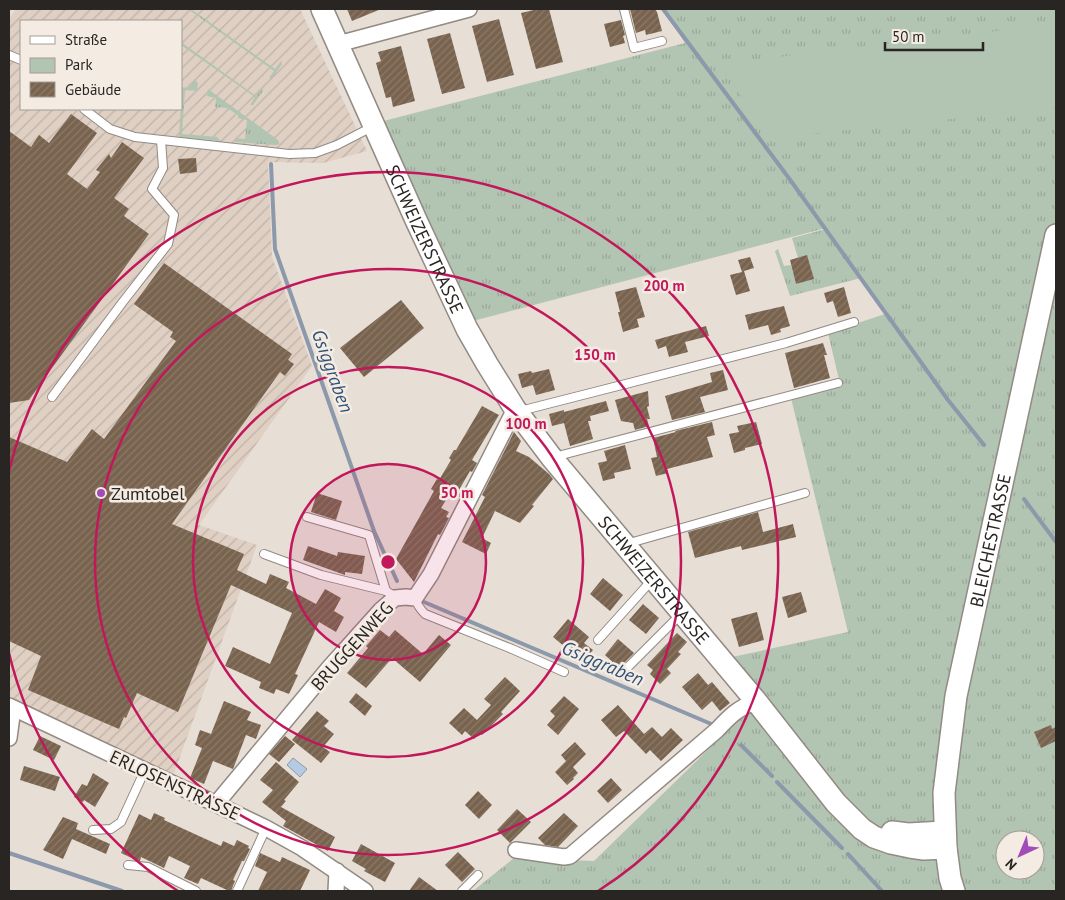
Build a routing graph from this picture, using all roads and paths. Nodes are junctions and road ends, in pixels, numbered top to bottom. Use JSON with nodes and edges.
{"nodes":[{"id":1,"x":322,"y":9,"type":"edge"},
{"id":2,"x":469,"y":9,"type":"edge"},
{"id":3,"x":624,"y":9,"type":"edge"},
{"id":4,"x":662,"y":41,"type":"dead end"},
{"id":5,"x":338,"y":44,"type":"junction"},
{"id":6,"x":85,"y":110,"type":"edge"},
{"id":7,"x":374,"y":126,"type":"junction"},
{"id":8,"x":161,"y":140,"type":"junction"},
{"id":9,"x":1056,"y":235,"type":"edge"},
{"id":10,"x":854,"y":322,"type":"dead end"},
{"id":11,"x":838,"y":383,"type":"dead end"},
{"id":12,"x":52,"y":397,"type":"dead end"},
{"id":13,"x":516,"y":410,"type":"junction"},
{"id":14,"x":552,"y":458,"type":"junction"},
{"id":15,"x":805,"y":493,"type":"dead end"},
{"id":16,"x":307,"y":517,"type":"dead end"},
{"id":17,"x":624,"y":544,"type":"junction"},
{"id":18,"x":264,"y":554,"type":"dead end"},
{"id":19,"x":653,"y":579,"type":"junction"},
{"id":20,"x":390,"y":594,"type":"junction"},
{"id":21,"x":415,"y":598,"type":"junction"},
{"id":22,"x":682,"y":612,"type":"junction"},
{"id":23,"x":598,"y":640,"type":"dead end"},
{"id":24,"x":626,"y":670,"type":"dead end"},
{"id":25,"x":564,"y":672,"type":"dead end"},
{"id":26,"x":756,"y":701,"type":"junction"},
{"id":27,"x":11,"y":707,"type":"edge"},
{"id":28,"x":9,"y":738,"type":"edge"},
{"id":29,"x":145,"y":770,"type":"junction"},
{"id":30,"x":216,"y":804,"type":"junction"},
{"id":31,"x":266,"y":828,"type":"junction"},
{"id":32,"x":93,"y":830,"type":"dead end"},
{"id":33,"x":945,"y":840,"type":"junction"},
{"id":34,"x":516,"y":850,"type":"dead end"},
{"id":35,"x":128,"y":865,"type":"dead end"},
{"id":36,"x":337,"y":872,"type":"junction"},
{"id":37,"x":478,"y":875,"type":"dead end"},
{"id":38,"x":196,"y":891,"type":"edge"},
{"id":39,"x":237,"y":891,"type":"edge"},
{"id":40,"x":336,"y":891,"type":"edge"},
{"id":41,"x":365,"y":891,"type":"edge"},
{"id":42,"x":462,"y":891,"type":"edge"},
{"id":43,"x":954,"y":891,"type":"edge"}],
"edges":[{"from":1,"to":5,"type":"street","name":"SCHWEIZERSTRASSE"},
{"from":2,"to":5,"type":"street"},
{"from":3,"to":4,"type":"lane"},
{"from":5,"to":7,"type":"street","name":"SCHWEIZERSTRASSE"},
{"from":6,"to":8,"type":"lane"},
{"from":7,"to":8,"type":"lane"},
{"from":7,"to":13,"type":"street","name":"SCHWEIZERSTRASSE"},
{"from":8,"to":12,"type":"lane"},
{"from":9,"to":33,"type":"street","name":"BLEICHESTRASSE"},
{"from":10,"to":13,"type":"lane"},
{"from":11,"to":14,"type":"lane"},
{"from":13,"to":14,"type":"street","name":"SCHWEIZERSTRASSE"},
{"from":13,"to":21,"type":"street","name":"BRUGGENWEG"},
{"from":14,"to":17,"type":"street","name":"SCHWEIZERSTRASSE"},
{"from":15,"to":17,"type":"lane"},
{"from":16,"to":20,"type":"lane"},
{"from":17,"to":19,"type":"street","name":"SCHWEIZERSTRASSE"},
{"from":18,"to":20,"type":"lane"},
{"from":19,"to":22,"type":"street","name":"SCHWEIZERSTRASSE"},
{"from":19,"to":23,"type":"lane"},
{"from":20,"to":21,"type":"street","name":"BRUGGENWEG"},
{"from":20,"to":30,"type":"street","name":"BRUGGENWEG"},
{"from":21,"to":25,"type":"lane"},
{"from":22,"to":24,"type":"lane"},
{"from":22,"to":26,"type":"street","name":"SCHWEIZERSTRASSE"},
{"from":26,"to":33,"type":"street","name":"SCHWEIZERSTRASSE"},
{"from":26,"to":34,"type":"street"},
{"from":27,"to":28,"type":"street"},
{"from":27,"to":29,"type":"street","name":"ERLOSENSTRASSE"},
{"from":29,"to":30,"type":"street","name":"ERLOSENSTRASSE"},
{"from":29,"to":32,"type":"lane"},
{"from":30,"to":31,"type":"street","name":"ERLOSENSTRASSE"},
{"from":31,"to":36,"type":"street","name":"ERLOSENSTRASSE"},
{"from":31,"to":39,"type":"lane"},
{"from":33,"to":43,"type":"street"},
{"from":35,"to":38,"type":"lane"},
{"from":36,"to":40,"type":"street"},
{"from":36,"to":41,"type":"street","name":"ERLOSENSTRASSE"},
{"from":37,"to":42,"type":"lane"}]}
